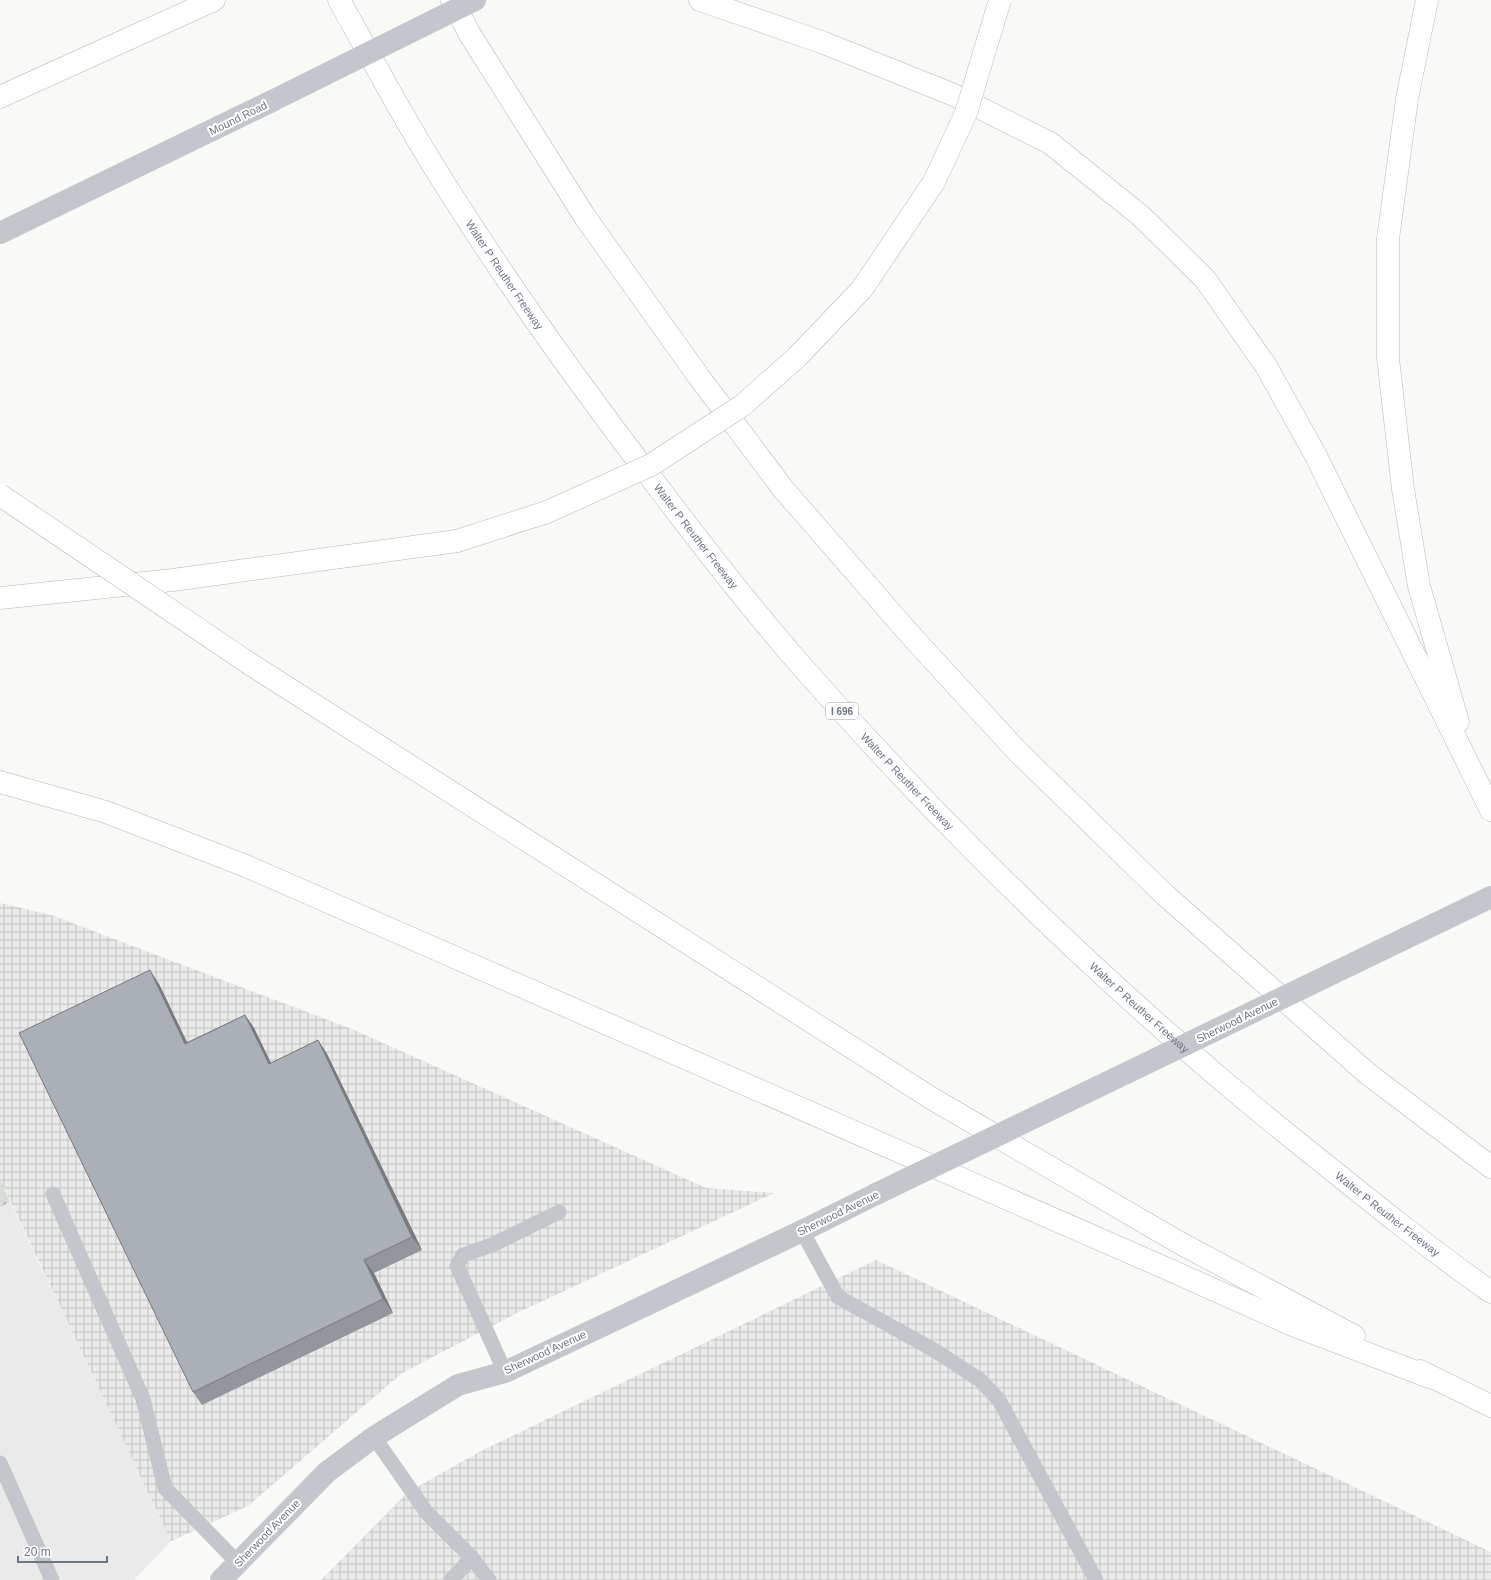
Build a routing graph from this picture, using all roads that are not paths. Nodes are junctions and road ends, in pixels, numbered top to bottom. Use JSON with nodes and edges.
{"nodes":[{"id":1,"x":214,"y":0,"type":"edge"},
{"id":2,"x":338,"y":0,"type":"edge"},
{"id":3,"x":452,"y":0,"type":"edge"},
{"id":4,"x":475,"y":0,"type":"edge"},
{"id":5,"x":700,"y":0,"type":"edge"},
{"id":6,"x":1000,"y":0,"type":"edge"},
{"id":7,"x":1427,"y":0,"type":"edge"},
{"id":8,"x":0,"y":97,"type":"edge"},
{"id":9,"x":0,"y":234,"type":"edge"},
{"id":10,"x":0,"y":495,"type":"edge"},
{"id":11,"x":0,"y":598,"type":"edge"},
{"id":12,"x":1474,"y":777,"type":"junction"},
{"id":13,"x":0,"y":782,"type":"edge"},
{"id":14,"x":1491,"y":810,"type":"edge"},
{"id":15,"x":1491,"y":897,"type":"edge"},
{"id":16,"x":1491,"y":1167,"type":"edge"},
{"id":17,"x":53,"y":1194,"type":"dead end"},
{"id":18,"x":559,"y":1212,"type":"dead end"},
{"id":19,"x":802,"y":1231,"type":"junction"},
{"id":20,"x":1491,"y":1292,"type":"edge"},
{"id":21,"x":505,"y":1372,"type":"junction"},
{"id":22,"x":1432,"y":1378,"type":"junction"},
{"id":23,"x":1491,"y":1406,"type":"edge"},
{"id":24,"x":374,"y":1437,"type":"junction"},
{"id":25,"x":0,"y":1463,"type":"edge"},
{"id":26,"x":472,"y":1558,"type":"junction"},
{"id":27,"x":238,"y":1563,"type":"junction"},
{"id":28,"x":52,"y":1580,"type":"edge"},
{"id":29,"x":221,"y":1580,"type":"edge"},
{"id":30,"x":451,"y":1580,"type":"edge"},
{"id":31,"x":489,"y":1580,"type":"edge"},
{"id":32,"x":1096,"y":1580,"type":"edge"}],
"edges":[{"from":1,"to":8,"type":"main road"},
{"from":2,"to":20,"type":"main road","name":"Walter P Reuther Freeway","number":"I 696"},
{"from":3,"to":16,"type":"main road"},
{"from":4,"to":9,"type":"street","name":"Mound Road","bridge":true},
{"from":5,"to":12,"type":"main road"},
{"from":6,"to":11,"type":"main road","bridge":true},
{"from":7,"to":12,"type":"main road"},
{"from":10,"to":22,"type":"main road","bridge":true},
{"from":12,"to":14,"type":"main road"},
{"from":13,"to":22,"type":"main road"},
{"from":15,"to":19,"type":"street","name":"Sherwood Avenue","bridge":true},
{"from":17,"to":27,"type":"lane"},
{"from":18,"to":21,"type":"lane"},
{"from":19,"to":21,"type":"street","name":"Sherwood Avenue"},
{"from":19,"to":32,"type":"lane"},
{"from":21,"to":24,"type":"street","name":"Sherwood Avenue"},
{"from":22,"to":23,"type":"main road"},
{"from":24,"to":26,"type":"lane"},
{"from":24,"to":27,"type":"street","name":"Sherwood Avenue"},
{"from":25,"to":28,"type":"lane"},
{"from":26,"to":30,"type":"lane"},
{"from":26,"to":31,"type":"lane"},
{"from":27,"to":29,"type":"street","name":"Sherwood Avenue"}]}
